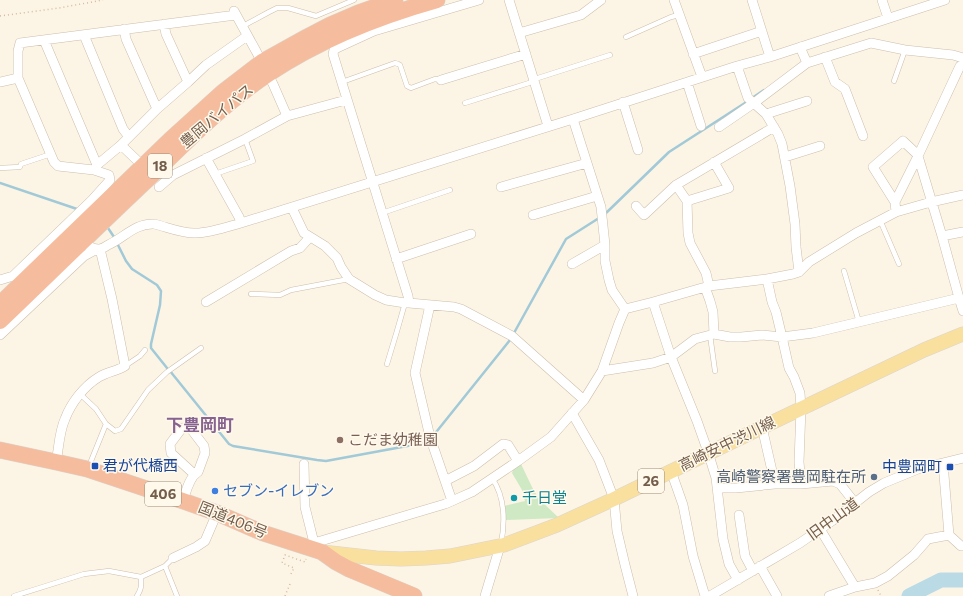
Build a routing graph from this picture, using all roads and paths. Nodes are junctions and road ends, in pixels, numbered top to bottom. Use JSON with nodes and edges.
{"nodes":[{"id":1,"x":103,"y":0,"type":"edge"},
{"id":2,"x":354,"y":0,"type":"edge"},
{"id":3,"x":395,"y":0,"type":"edge"},
{"id":4,"x":437,"y":0,"type":"edge"},
{"id":5,"x":479,"y":0,"type":"edge"},
{"id":6,"x":509,"y":0,"type":"edge"},
{"id":7,"x":600,"y":0,"type":"edge"},
{"id":8,"x":674,"y":0,"type":"edge"},
{"id":9,"x":752,"y":0,"type":"edge"},
{"id":10,"x":882,"y":0,"type":"edge"},
{"id":11,"x":945,"y":0,"type":"edge"},
{"id":12,"x":679,"y":15,"type":"junction"},
{"id":13,"x":0,"y":16,"type":"edge"},
{"id":14,"x":888,"y":18,"type":"junction"},
{"id":15,"x":164,"y":24,"type":"junction"},
{"id":16,"x":242,"y":26,"type":"junction"},
{"id":17,"x":124,"y":29,"type":"junction"},
{"id":18,"x":762,"y":31,"type":"junction"},
{"id":19,"x":519,"y":33,"type":"junction"},
{"id":20,"x":84,"y":35,"type":"junction"},
{"id":21,"x":247,"y":36,"type":"junction"},
{"id":22,"x":626,"y":37,"type":"dead end"},
{"id":23,"x":44,"y":40,"type":"junction"},
{"id":24,"x":800,"y":47,"type":"junction"},
{"id":25,"x":905,"y":50,"type":"junction"},
{"id":26,"x":526,"y":54,"type":"junction"},
{"id":27,"x":693,"y":54,"type":"junction"},
{"id":28,"x":610,"y":55,"type":"dead end"},
{"id":29,"x":770,"y":57,"type":"junction"},
{"id":30,"x":825,"y":57,"type":"junction"},
{"id":31,"x":963,"y":58,"type":"edge"},
{"id":32,"x":807,"y":63,"type":"junction"},
{"id":33,"x":963,"y":65,"type":"edge"},
{"id":34,"x":737,"y":66,"type":"junction"},
{"id":35,"x":265,"y":68,"type":"junction"},
{"id":36,"x":702,"y":77,"type":"junction"},
{"id":37,"x":18,"y":78,"type":"junction"},
{"id":38,"x":441,"y":80,"type":"joint"},
{"id":39,"x":533,"y":80,"type":"junction"},
{"id":40,"x":894,"y":81,"type":"dead end"},
{"id":41,"x":0,"y":82,"type":"edge"},
{"id":42,"x":188,"y":82,"type":"junction"},
{"id":43,"x":341,"y":82,"type":"junction"},
{"id":44,"x":687,"y":82,"type":"junction"},
{"id":45,"x":346,"y":100,"type":"junction"},
{"id":46,"x":751,"y":101,"type":"junction"},
{"id":47,"x":807,"y":101,"type":"dead end"},
{"id":48,"x":623,"y":102,"type":"junction"},
{"id":49,"x":465,"y":103,"type":"dead end"},
{"id":50,"x":157,"y":109,"type":"junction"},
{"id":51,"x":766,"y":114,"type":"junction"},
{"id":52,"x":287,"y":116,"type":"junction"},
{"id":53,"x":573,"y":119,"type":"junction"},
{"id":54,"x":548,"y":126,"type":"junction"},
{"id":55,"x":701,"y":126,"type":"dead end"},
{"id":56,"x":718,"y":127,"type":"dead end"},
{"id":57,"x":774,"y":127,"type":"junction"},
{"id":58,"x":863,"y":136,"type":"dead end"},
{"id":59,"x":129,"y":137,"type":"junction"},
{"id":60,"x":245,"y":139,"type":"junction"},
{"id":61,"x":122,"y":145,"type":"junction"},
{"id":62,"x":820,"y":146,"type":"dead end"},
{"id":63,"x":638,"y":150,"type":"dead end"},
{"id":64,"x":51,"y":154,"type":"junction"},
{"id":65,"x":918,"y":156,"type":"junction"},
{"id":66,"x":785,"y":157,"type":"junction"},
{"id":67,"x":206,"y":158,"type":"junction"},
{"id":68,"x":714,"y":162,"type":"junction"},
{"id":69,"x":587,"y":163,"type":"junction"},
{"id":70,"x":143,"y":166,"type":"junction"},
{"id":71,"x":96,"y":167,"type":"junction"},
{"id":72,"x":0,"y":168,"type":"edge"},
{"id":73,"x":215,"y":174,"type":"junction"},
{"id":74,"x":372,"y":182,"type":"junction"},
{"id":75,"x":676,"y":185,"type":"junction"},
{"id":76,"x":160,"y":187,"type":"dead end"},
{"id":77,"x":501,"y":187,"type":"dead end"},
{"id":78,"x":450,"y":190,"type":"dead end"},
{"id":79,"x":963,"y":195,"type":"edge"},
{"id":80,"x":597,"y":196,"type":"junction"},
{"id":81,"x":687,"y":201,"type":"junction"},
{"id":82,"x":895,"y":202,"type":"junction"},
{"id":83,"x":931,"y":202,"type":"junction"},
{"id":84,"x":636,"y":206,"type":"dead end"},
{"id":85,"x":292,"y":208,"type":"junction"},
{"id":86,"x":896,"y":212,"type":"junction"},
{"id":87,"x":382,"y":213,"type":"junction"},
{"id":88,"x":533,"y":215,"type":"dead end"},
{"id":89,"x":880,"y":220,"type":"junction"},
{"id":90,"x":241,"y":223,"type":"junction"},
{"id":91,"x":963,"y":232,"type":"edge"},
{"id":92,"x":471,"y":234,"type":"dead end"},
{"id":93,"x":942,"y":236,"type":"junction"},
{"id":94,"x":310,"y":237,"type":"junction"},
{"id":95,"x":81,"y":242,"type":"junction"},
{"id":96,"x":605,"y":245,"type":"junction"},
{"id":97,"x":99,"y":249,"type":"junction"},
{"id":98,"x":396,"y":259,"type":"junction"},
{"id":99,"x":572,"y":264,"type":"dead end"},
{"id":100,"x":899,"y":264,"type":"dead end"},
{"id":101,"x":844,"y":271,"type":"dead end"},
{"id":102,"x":799,"y":272,"type":"junction"},
{"id":103,"x":349,"y":279,"type":"junction"},
{"id":104,"x":767,"y":279,"type":"junction"},
{"id":105,"x":0,"y":280,"type":"edge"},
{"id":106,"x":707,"y":286,"type":"junction"},
{"id":107,"x":251,"y":294,"type":"dead end"},
{"id":108,"x":959,"y":298,"type":"junction"},
{"id":109,"x":206,"y":302,"type":"dead end"},
{"id":110,"x":653,"y":302,"type":"junction"},
{"id":111,"x":407,"y":303,"type":"junction"},
{"id":112,"x":0,"y":304,"type":"edge"},
{"id":113,"x":430,"y":305,"type":"junction"},
{"id":114,"x":625,"y":309,"type":"junction"},
{"id":115,"x":963,"y":311,"type":"edge"},
{"id":116,"x":0,"y":321,"type":"edge"},
{"id":117,"x":859,"y":322,"type":"junction"},
{"id":118,"x":712,"y":334,"type":"junction"},
{"id":119,"x":963,"y":334,"type":"edge"},
{"id":120,"x":0,"y":335,"type":"edge"},
{"id":121,"x":782,"y":337,"type":"junction"},
{"id":122,"x":201,"y":348,"type":"dead end"},
{"id":123,"x":145,"y":350,"type":"dead end"},
{"id":124,"x":671,"y":357,"type":"junction"},
{"id":125,"x":387,"y":364,"type":"dead end"},
{"id":126,"x":125,"y":366,"type":"junction"},
{"id":127,"x":602,"y":371,"type":"junction"},
{"id":128,"x":715,"y":371,"type":"dead end"},
{"id":129,"x":80,"y":394,"type":"junction"},
{"id":130,"x":584,"y":400,"type":"junction"},
{"id":131,"x":801,"y":408,"type":"junction"},
{"id":132,"x":572,"y":413,"type":"junction"},
{"id":133,"x":106,"y":424,"type":"junction"},
{"id":134,"x":762,"y":427,"type":"junction"},
{"id":135,"x":0,"y":450,"type":"edge"},
{"id":136,"x":708,"y":452,"type":"junction"},
{"id":137,"x":963,"y":458,"type":"edge"},
{"id":138,"x":518,"y":461,"type":"junction"},
{"id":139,"x":56,"y":462,"type":"junction"},
{"id":140,"x":943,"y":463,"type":"junction"},
{"id":141,"x":304,"y":464,"type":"dead end"},
{"id":142,"x":87,"y":470,"type":"junction"},
{"id":143,"x":671,"y":471,"type":"junction"},
{"id":144,"x":194,"y":474,"type":"junction"},
{"id":145,"x":492,"y":478,"type":"junction"},
{"id":146,"x":445,"y":481,"type":"junction"},
{"id":147,"x":775,"y":484,"type":"junction"},
{"id":148,"x":800,"y":484,"type":"junction"},
{"id":149,"x":717,"y":488,"type":"junction"},
{"id":150,"x":614,"y":499,"type":"junction"},
{"id":151,"x":183,"y":501,"type":"junction"},
{"id":152,"x":452,"y":501,"type":"junction"},
{"id":153,"x":856,"y":503,"type":"junction"},
{"id":154,"x":217,"y":513,"type":"junction"},
{"id":155,"x":739,"y":515,"type":"dead end"},
{"id":156,"x":820,"y":529,"type":"junction"},
{"id":157,"x":949,"y":535,"type":"junction"},
{"id":158,"x":500,"y":546,"type":"junction"},
{"id":159,"x":963,"y":546,"type":"edge"},
{"id":160,"x":314,"y":550,"type":"junction"},
{"id":161,"x":173,"y":558,"type":"joint"},
{"id":162,"x":165,"y":566,"type":"junction"},
{"id":163,"x":757,"y":569,"type":"junction"},
{"id":164,"x":291,"y":574,"type":"dead end"},
{"id":165,"x":142,"y":577,"type":"junction"},
{"id":166,"x":738,"y":580,"type":"junction"},
{"id":167,"x":290,"y":584,"type":"dead end"},
{"id":168,"x":855,"y":587,"type":"junction"},
{"id":169,"x":14,"y":596,"type":"edge"},
{"id":170,"x":137,"y":596,"type":"edge"},
{"id":171,"x":177,"y":596,"type":"edge"},
{"id":172,"x":285,"y":596,"type":"edge"},
{"id":173,"x":414,"y":596,"type":"edge"},
{"id":174,"x":485,"y":596,"type":"edge"},
{"id":175,"x":633,"y":596,"type":"edge"},
{"id":176,"x":705,"y":596,"type":"edge"},
{"id":177,"x":710,"y":596,"type":"edge"},
{"id":178,"x":777,"y":596,"type":"edge"},
{"id":179,"x":829,"y":596,"type":"edge"}],
"edges":[{"from":1,"to":13,"type":"path"},
{"from":2,"to":16,"type":"lane"},
{"from":3,"to":35,"type":"highway","name":"豊岡バイパス","number":"18"},
{"from":4,"to":35,"type":"highway","name":"豊岡バイパス","number":"18"},
{"from":5,"to":43,"type":"street"},
{"from":6,"to":19,"type":"street"},
{"from":7,"to":19,"type":"street"},
{"from":8,"to":12,"type":"street"},
{"from":9,"to":18,"type":"street"},
{"from":10,"to":14,"type":"street"},
{"from":11,"to":14,"type":"street"},
{"from":12,"to":22,"type":"lane"},
{"from":12,"to":27,"type":"street"},
{"from":14,"to":24,"type":"street"},
{"from":15,"to":16,"type":"street"},
{"from":15,"to":17,"type":"street"},
{"from":15,"to":42,"type":"street"},
{"from":16,"to":21,"type":"street"},
{"from":17,"to":20,"type":"street"},
{"from":17,"to":50,"type":"street"},
{"from":18,"to":27,"type":"street"},
{"from":18,"to":29,"type":"street"},
{"from":19,"to":26,"type":"street"},
{"from":20,"to":23,"type":"street"},
{"from":20,"to":59,"type":"street"},
{"from":21,"to":35,"type":"street"},
{"from":21,"to":42,"type":"street"},
{"from":23,"to":37,"type":"street"},
{"from":23,"to":71,"type":"street"},
{"from":24,"to":29,"type":"street"},
{"from":24,"to":32,"type":"street"},
{"from":25,"to":30,"type":"street"},
{"from":25,"to":31,"type":"street"},
{"from":25,"to":40,"type":"lane"},
{"from":26,"to":38,"type":"street"},
{"from":26,"to":39,"type":"street"},
{"from":27,"to":36,"type":"street"},
{"from":28,"to":39,"type":"lane"},
{"from":29,"to":34,"type":"street"},
{"from":30,"to":32,"type":"street"},
{"from":30,"to":58,"type":"street"},
{"from":32,"to":46,"type":"street"},
{"from":33,"to":65,"type":"street"},
{"from":34,"to":36,"type":"street"},
{"from":34,"to":46,"type":"street"},
{"from":35,"to":52,"type":"street"},
{"from":35,"to":70,"type":"highway","name":"豊岡バイパス","number":"18"},
{"from":35,"to":95,"type":"highway","name":"豊岡バイパス","number":"18"},
{"from":36,"to":44,"type":"street"},
{"from":37,"to":41,"type":"street"},
{"from":37,"to":64,"type":"street"},
{"from":38,"to":43,"type":"lane"},
{"from":39,"to":49,"type":"lane"},
{"from":39,"to":54,"type":"street"},
{"from":42,"to":50,"type":"street"},
{"from":43,"to":45,"type":"street"},
{"from":44,"to":48,"type":"street"},
{"from":44,"to":55,"type":"street"},
{"from":45,"to":52,"type":"street"},
{"from":45,"to":74,"type":"street"},
{"from":46,"to":51,"type":"street"},
{"from":46,"to":56,"type":"street"},
{"from":47,"to":51,"type":"street"},
{"from":48,"to":53,"type":"street"},
{"from":48,"to":63,"type":"street"},
{"from":50,"to":59,"type":"street"},
{"from":51,"to":57,"type":"street"},
{"from":52,"to":60,"type":"street"},
{"from":53,"to":54,"type":"street"},
{"from":53,"to":69,"type":"street"},
{"from":54,"to":74,"type":"street"},
{"from":57,"to":66,"type":"street"},
{"from":57,"to":68,"type":"street"},
{"from":59,"to":61,"type":"street"},
{"from":60,"to":67,"type":"street"},
{"from":60,"to":73,"type":"lane"},
{"from":61,"to":70,"type":"street"},
{"from":61,"to":71,"type":"street"},
{"from":62,"to":66,"type":"street"},
{"from":64,"to":71,"type":"street"},
{"from":64,"to":72,"type":"lane"},
{"from":65,"to":82,"type":"street"},
{"from":65,"to":82,"type":"street"},
{"from":65,"to":83,"type":"street"},
{"from":66,"to":102,"type":"street"},
{"from":67,"to":73,"type":"street"},
{"from":67,"to":76,"type":"street"},
{"from":68,"to":75,"type":"street"},
{"from":68,"to":81,"type":"street"},
{"from":69,"to":77,"type":"street"},
{"from":69,"to":80,"type":"street"},
{"from":70,"to":112,"type":"highway","name":"豊岡バイパス","number":"18"},
{"from":71,"to":105,"type":"street"},
{"from":73,"to":90,"type":"street"},
{"from":74,"to":85,"type":"street"},
{"from":74,"to":87,"type":"street"},
{"from":75,"to":81,"type":"street"},
{"from":75,"to":84,"type":"street"},
{"from":78,"to":87,"type":"lane"},
{"from":79,"to":83,"type":"street"},
{"from":80,"to":88,"type":"street"},
{"from":80,"to":96,"type":"street"},
{"from":81,"to":106,"type":"street"},
{"from":82,"to":86,"type":"street"},
{"from":83,"to":86,"type":"street"},
{"from":83,"to":93,"type":"street"},
{"from":85,"to":90,"type":"street"},
{"from":85,"to":94,"type":"street"},
{"from":86,"to":89,"type":"street"},
{"from":87,"to":98,"type":"street"},
{"from":89,"to":100,"type":"lane"},
{"from":89,"to":102,"type":"street"},
{"from":90,"to":97,"type":"street"},
{"from":91,"to":93,"type":"street"},
{"from":92,"to":98,"type":"street"},
{"from":93,"to":108,"type":"street"},
{"from":94,"to":103,"type":"street"},
{"from":94,"to":109,"type":"street"},
{"from":95,"to":97,"type":"street"},
{"from":95,"to":116,"type":"highway","name":"豊岡バイパス","number":"18"},
{"from":96,"to":99,"type":"street"},
{"from":96,"to":114,"type":"street"},
{"from":97,"to":120,"type":"street"},
{"from":97,"to":126,"type":"street"},
{"from":98,"to":111,"type":"street"},
{"from":101,"to":117,"type":"lane"},
{"from":102,"to":104,"type":"street"},
{"from":103,"to":107,"type":"lane"},
{"from":103,"to":111,"type":"street"},
{"from":104,"to":106,"type":"street"},
{"from":104,"to":121,"type":"street"},
{"from":106,"to":110,"type":"street"},
{"from":106,"to":118,"type":"street"},
{"from":108,"to":115,"type":"street"},
{"from":108,"to":117,"type":"street"},
{"from":110,"to":114,"type":"street"},
{"from":110,"to":124,"type":"street"},
{"from":111,"to":113,"type":"street"},
{"from":111,"to":125,"type":"lane"},
{"from":113,"to":130,"type":"street"},
{"from":113,"to":146,"type":"street"},
{"from":114,"to":127,"type":"street"},
{"from":117,"to":121,"type":"street"},
{"from":118,"to":121,"type":"street"},
{"from":118,"to":124,"type":"street"},
{"from":118,"to":128,"type":"lane"},
{"from":119,"to":131,"type":"main road","name":"高崎安中渋川線","number":"26"},
{"from":121,"to":131,"type":"street"},
{"from":122,"to":133,"type":"lane"},
{"from":123,"to":126,"type":"lane"},
{"from":124,"to":127,"type":"street"},
{"from":124,"to":136,"type":"street"},
{"from":126,"to":129,"type":"street"},
{"from":127,"to":130,"type":"street"},
{"from":129,"to":133,"type":"lane"},
{"from":129,"to":139,"type":"street"},
{"from":130,"to":132,"type":"street"},
{"from":131,"to":134,"type":"main road","name":"高崎安中渋川線","number":"26"},
{"from":131,"to":148,"type":"street"},
{"from":132,"to":138,"type":"street"},
{"from":132,"to":150,"type":"street"},
{"from":133,"to":142,"type":"lane"},
{"from":134,"to":136,"type":"main road","name":"高崎安中渋川線","number":"26"},
{"from":134,"to":147,"type":"street"},
{"from":135,"to":139,"type":"highway","name":"国道406号","number":"406"},
{"from":136,"to":143,"type":"main road","name":"高崎安中渋川線","number":"26"},
{"from":136,"to":149,"type":"street"},
{"from":137,"to":140,"type":"street","name":"旧中山道"},
{"from":138,"to":145,"type":"street"},
{"from":138,"to":146,"type":"street"},
{"from":139,"to":142,"type":"highway","name":"国道406号","number":"406"},
{"from":140,"to":153,"type":"street","name":"旧中山道"},
{"from":140,"to":157,"type":"street"},
{"from":141,"to":160,"type":"street"},
{"from":142,"to":151,"type":"highway","name":"国道406号","number":"406"},
{"from":143,"to":150,"type":"main road","name":"高崎安中渋川線","number":"26"},
{"from":143,"to":176,"type":"street"},
{"from":144,"to":144,"type":"street"},
{"from":144,"to":151,"type":"street"},
{"from":145,"to":152,"type":"street"},
{"from":145,"to":158,"type":"lane"},
{"from":146,"to":152,"type":"street"},
{"from":147,"to":148,"type":"street"},
{"from":147,"to":149,"type":"street"},
{"from":148,"to":153,"type":"street"},
{"from":149,"to":166,"type":"street"},
{"from":150,"to":158,"type":"main road","name":"高崎安中渋川線","number":"26"},
{"from":150,"to":175,"type":"street"},
{"from":151,"to":154,"type":"highway","name":"国道406号","number":"406"},
{"from":152,"to":160,"type":"street"},
{"from":153,"to":156,"type":"street","name":"旧中山道"},
{"from":154,"to":160,"type":"highway","name":"国道406号","number":"406"},
{"from":154,"to":161,"type":"street"},
{"from":155,"to":163,"type":"street"},
{"from":156,"to":163,"type":"street","name":"旧中山道"},
{"from":156,"to":168,"type":"street"},
{"from":157,"to":159,"type":"street"},
{"from":157,"to":168,"type":"street"},
{"from":158,"to":160,"type":"main road","name":"高崎安中渋川線","number":"26"},
{"from":158,"to":174,"type":"street"},
{"from":160,"to":164,"type":"path"},
{"from":160,"to":173,"type":"highway","name":"国道406号","number":"406"},
{"from":161,"to":162,"type":"lane"},
{"from":162,"to":165,"type":"lane"},
{"from":162,"to":171,"type":"lane"},
{"from":163,"to":166,"type":"street","name":"旧中山道"},
{"from":163,"to":178,"type":"street"},
{"from":165,"to":169,"type":"lane"},
{"from":165,"to":170,"type":"lane"},
{"from":166,"to":177,"type":"street","name":"旧中山道"},
{"from":167,"to":172,"type":"path"},
{"from":168,"to":179,"type":"street"}]}
